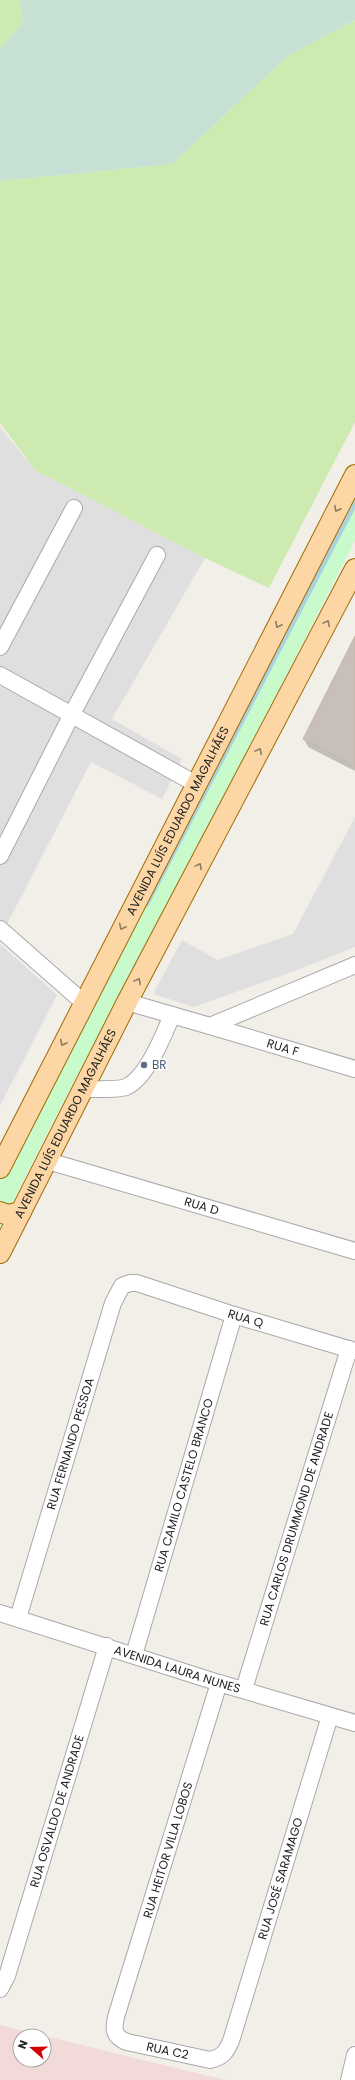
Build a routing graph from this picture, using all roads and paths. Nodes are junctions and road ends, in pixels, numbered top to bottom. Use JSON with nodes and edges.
{"nodes":[{"id":1,"x":355,"y":474,"type":"edge"},
{"id":2,"x":74,"y":508,"type":"dead end"},
{"id":3,"x":157,"y":555,"type":"dead end"},
{"id":4,"x":355,"y":569,"type":"edge"},
{"id":5,"x":0,"y":647,"type":"edge"},
{"id":6,"x":0,"y":675,"type":"edge"},
{"id":7,"x":72,"y":714,"type":"junction"},
{"id":8,"x":196,"y":784,"type":"junction"},
{"id":9,"x":0,"y":856,"type":"edge"},
{"id":10,"x":0,"y":929,"type":"edge"},
{"id":11,"x":355,"y":965,"type":"edge"},
{"id":12,"x":127,"y":1002,"type":"junction"},
{"id":13,"x":84,"y":1003,"type":"junction"},
{"id":14,"x":172,"y":1015,"type":"junction"},
{"id":15,"x":210,"y":1026,"type":"junction"},
{"id":16,"x":355,"y":1069,"type":"edge"},
{"id":17,"x":83,"y":1089,"type":"junction"},
{"id":18,"x":5,"y":1147,"type":"edge"},
{"id":19,"x":48,"y":1161,"type":"junction"},
{"id":20,"x":0,"y":1168,"type":"edge"},
{"id":21,"x":0,"y":1212,"type":"edge"},
{"id":22,"x":21,"y":1212,"type":"junction"},
{"id":23,"x":355,"y":1250,"type":"edge"},
{"id":24,"x":0,"y":1252,"type":"edge"},
{"id":25,"x":137,"y":1283,"type":"joint"},
{"id":26,"x":234,"y":1315,"type":"junction"},
{"id":27,"x":352,"y":1350,"type":"edge"},
{"id":28,"x":0,"y":1613,"type":"edge"},
{"id":29,"x":18,"y":1618,"type":"junction"},
{"id":30,"x":107,"y":1646,"type":"junction"},
{"id":31,"x":134,"y":1655,"type":"junction"},
{"id":32,"x":219,"y":1683,"type":"junction"},
{"id":33,"x":244,"y":1689,"type":"junction"},
{"id":34,"x":330,"y":1716,"type":"junction"},
{"id":35,"x":355,"y":1723,"type":"edge"},
{"id":36,"x":4,"y":1982,"type":"edge"},
{"id":37,"x":116,"y":2017,"type":"joint"},
{"id":38,"x":231,"y":2041,"type":"joint"}],
"edges":[{"from":1,"to":8,"type":"main road","name":"AVENIDA LUÍS EDUARDO MAGALHÃES","one_way":true},
{"from":2,"to":5,"type":"street"},
{"from":3,"to":7,"type":"street"},
{"from":12,"to":4,"type":"main road","name":"AVENIDA LUÍS EDUARDO MAGALHÃES","one_way":true},
{"from":6,"to":7,"type":"street"},
{"from":7,"to":8,"type":"street"},
{"from":7,"to":9,"type":"street"},
{"from":8,"to":13,"type":"main road","name":"AVENIDA LUÍS EDUARDO MAGALHÃES","one_way":true},
{"from":10,"to":13,"type":"street"},
{"from":11,"to":15,"type":"street"},
{"from":12,"to":14,"type":"street","name":"RUA F"},
{"from":12,"to":17,"type":"main road","name":"AVENIDA LUÍS EDUARDO MAGALHÃES"},
{"from":13,"to":18,"type":"main road","name":"AVENIDA LUÍS EDUARDO MAGALHÃES","one_way":true},
{"from":14,"to":15,"type":"street","name":"RUA F"},
{"from":14,"to":17,"type":"street"},
{"from":15,"to":16,"type":"street","name":"RUA F"},
{"from":17,"to":19,"type":"main road","name":"AVENIDA LUÍS EDUARDO MAGALHÃES"},
{"from":18,"to":20,"type":"main road","name":"AVENIDA LUÍS EDUARDO MAGALHÃES"},
{"from":19,"to":22,"type":"main road","name":"AVENIDA LUÍS EDUARDO MAGALHÃES"},
{"from":19,"to":23,"type":"street","name":"RUA D"},
{"from":21,"to":22,"type":"main road"},
{"from":22,"to":24,"type":"main road","name":"AVENIDA LUÍS EDUARDO MAGALHÃES"},
{"from":25,"to":26,"type":"street","name":"RUA Q"},
{"from":25,"to":29,"type":"street","name":"RUA FERNANDO PESSOA"},
{"from":26,"to":27,"type":"street","name":"RUA Q"},
{"from":26,"to":31,"type":"street","name":"RUA CAMILO CASTELO BRANCO"},
{"from":27,"to":33,"type":"street","name":"RUA CARLOS DRUMMOND DE ANDRADE"},
{"from":28,"to":29,"type":"street","name":"AVENIDA LAURA NUNES"},
{"from":29,"to":30,"type":"street","name":"AVENIDA LAURA NUNES"},
{"from":30,"to":31,"type":"street","name":"AVENIDA LAURA NUNES"},
{"from":30,"to":36,"type":"street","name":"RUA OSVALDO DE ANDRADE"},
{"from":31,"to":32,"type":"street","name":"AVENIDA LAURA NUNES"},
{"from":32,"to":33,"type":"street","name":"AVENIDA LAURA NUNES"},
{"from":32,"to":37,"type":"street","name":"RUA HEITOR VILLA LOBOS"},
{"from":33,"to":34,"type":"street","name":"AVENIDA LAURA NUNES"},
{"from":34,"to":35,"type":"street","name":"AVENIDA LAURA NUNES"},
{"from":34,"to":38,"type":"street","name":"RUA JOSÉ SARAMAGO"},
{"from":37,"to":38,"type":"street","name":"RUA C2"}]}
